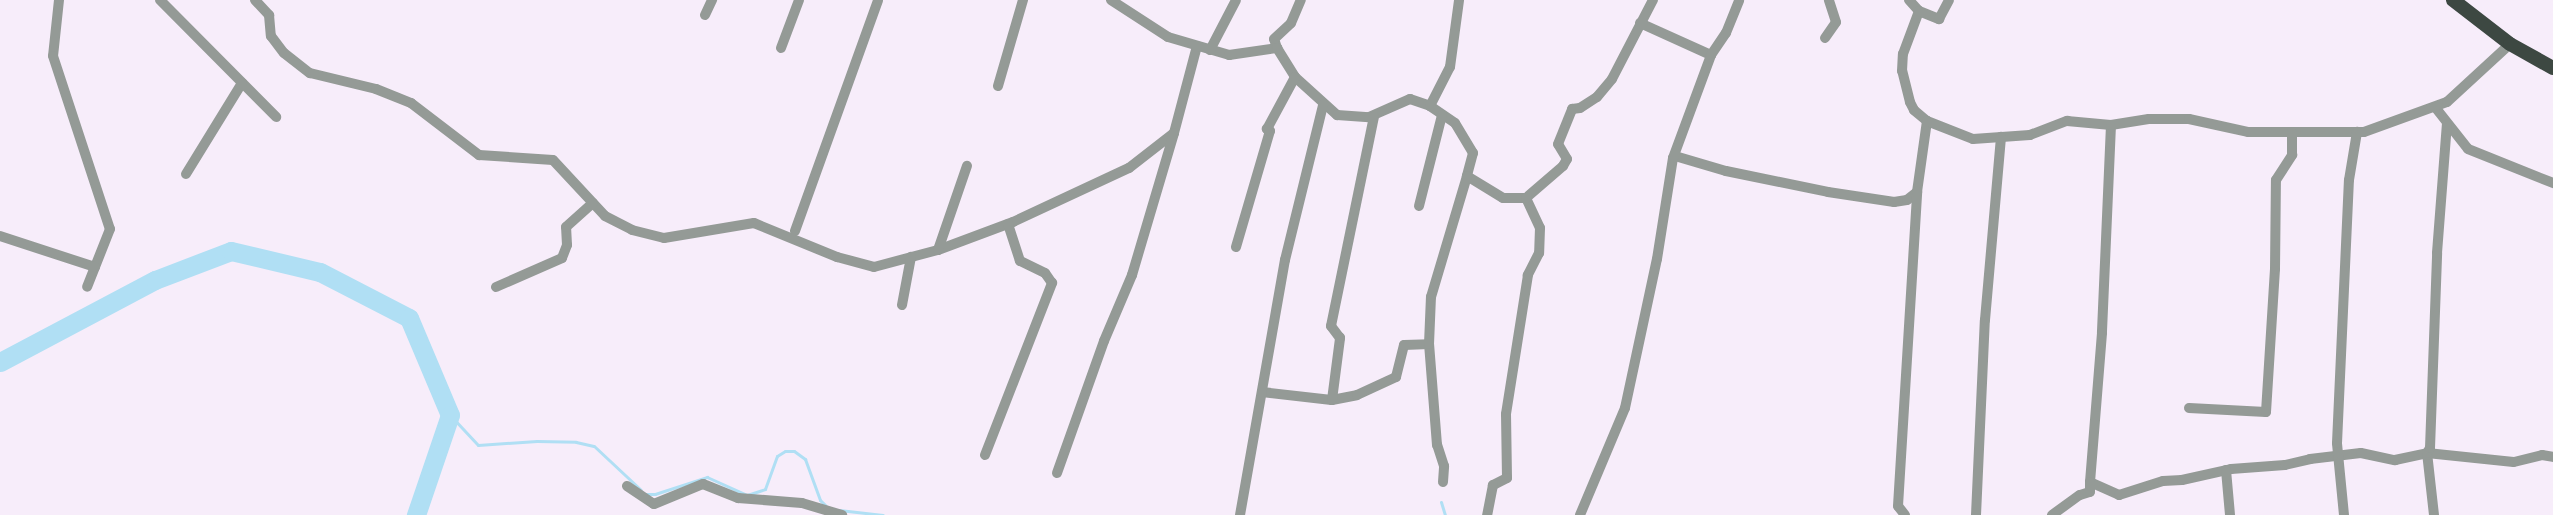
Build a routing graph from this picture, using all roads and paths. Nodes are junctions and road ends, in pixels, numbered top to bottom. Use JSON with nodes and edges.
{"nodes":[{"id":1,"x":58,"y":0,"type":"edge"},
{"id":2,"x":160,"y":0,"type":"edge"},
{"id":3,"x":255,"y":0,"type":"edge"},
{"id":4,"x":712,"y":0,"type":"edge"},
{"id":5,"x":799,"y":0,"type":"edge"},
{"id":6,"x":878,"y":0,"type":"edge"},
{"id":7,"x":1023,"y":0,"type":"edge"},
{"id":8,"x":1111,"y":0,"type":"edge"},
{"id":9,"x":1236,"y":0,"type":"edge"},
{"id":10,"x":1301,"y":0,"type":"edge"},
{"id":11,"x":1458,"y":0,"type":"edge"},
{"id":12,"x":1653,"y":0,"type":"edge"},
{"id":13,"x":1739,"y":0,"type":"edge"},
{"id":14,"x":1829,"y":0,"type":"edge"},
{"id":15,"x":1909,"y":0,"type":"edge"},
{"id":16,"x":1949,"y":0,"type":"edge"},
{"id":17,"x":2453,"y":0,"type":"edge"},
{"id":18,"x":1920,"y":11,"type":"junction"},
{"id":19,"x":705,"y":15,"type":"dead end"},
{"id":20,"x":1640,"y":23,"type":"junction"},
{"id":21,"x":1825,"y":38,"type":"dead end"},
{"id":22,"x":2510,"y":44,"type":"junction"},
{"id":23,"x":1197,"y":46,"type":"junction"},
{"id":24,"x":781,"y":48,"type":"dead end"},
{"id":25,"x":1277,"y":48,"type":"junction"},
{"id":26,"x":1210,"y":50,"type":"junction"},
{"id":27,"x":1711,"y":55,"type":"junction"},
{"id":28,"x":2553,"y":68,"type":"edge"},
{"id":29,"x":1294,"y":77,"type":"junction"},
{"id":30,"x":242,"y":83,"type":"junction"},
{"id":31,"x":998,"y":86,"type":"dead end"},
{"id":32,"x":1324,"y":106,"type":"junction"},
{"id":33,"x":1430,"y":106,"type":"junction"},
{"id":34,"x":2435,"y":107,"type":"junction"},
{"id":35,"x":1442,"y":115,"type":"junction"},
{"id":36,"x":1374,"y":116,"type":"junction"},
{"id":37,"x":276,"y":117,"type":"dead end"},
{"id":38,"x":1927,"y":121,"type":"junction"},
{"id":39,"x":2447,"y":124,"type":"junction"},
{"id":40,"x":2111,"y":125,"type":"junction"},
{"id":41,"x":2292,"y":132,"type":"junction"},
{"id":42,"x":2357,"y":132,"type":"junction"},
{"id":43,"x":1174,"y":133,"type":"junction"},
{"id":44,"x":2001,"y":137,"type":"junction"},
{"id":45,"x":1673,"y":158,"type":"junction"},
{"id":46,"x":967,"y":166,"type":"dead end"},
{"id":47,"x":186,"y":174,"type":"dead end"},
{"id":48,"x":1467,"y":176,"type":"junction"},
{"id":49,"x":2553,"y":183,"type":"edge"},
{"id":50,"x":1917,"y":192,"type":"junction"},
{"id":51,"x":1526,"y":198,"type":"junction"},
{"id":52,"x":593,"y":203,"type":"junction"},
{"id":53,"x":1419,"y":206,"type":"dead end"},
{"id":54,"x":1008,"y":224,"type":"junction"},
{"id":55,"x":795,"y":230,"type":"dead end"},
{"id":56,"x":0,"y":236,"type":"edge"},
{"id":57,"x":1236,"y":247,"type":"dead end"},
{"id":58,"x":938,"y":250,"type":"junction"},
{"id":59,"x":911,"y":257,"type":"junction"},
{"id":60,"x":95,"y":267,"type":"junction"},
{"id":61,"x":87,"y":287,"type":"dead end"},
{"id":62,"x":496,"y":287,"type":"dead end"},
{"id":63,"x":902,"y":305,"type":"dead end"},
{"id":64,"x":1429,"y":344,"type":"junction"},
{"id":65,"x":1262,"y":392,"type":"junction"},
{"id":66,"x":1332,"y":400,"type":"junction"},
{"id":67,"x":2189,"y":408,"type":"dead end"},
{"id":68,"x":2427,"y":453,"type":"junction"},
{"id":69,"x":985,"y":455,"type":"dead end"},
{"id":70,"x":2553,"y":457,"type":"edge"},
{"id":71,"x":2337,"y":458,"type":"junction"},
{"id":72,"x":2226,"y":470,"type":"junction"},
{"id":73,"x":1057,"y":473,"type":"dead end"},
{"id":74,"x":1443,"y":482,"type":"dead end"},
{"id":75,"x":2090,"y":482,"type":"junction"},
{"id":76,"x":628,"y":486,"type":"dead end"},
{"id":77,"x":842,"y":515,"type":"edge"},
{"id":78,"x":1240,"y":515,"type":"edge"},
{"id":79,"x":1487,"y":515,"type":"edge"},
{"id":80,"x":1580,"y":515,"type":"edge"},
{"id":81,"x":1905,"y":515,"type":"edge"},
{"id":82,"x":1976,"y":515,"type":"edge"},
{"id":83,"x":2052,"y":515,"type":"edge"},
{"id":84,"x":2230,"y":515,"type":"edge"},
{"id":85,"x":2344,"y":515,"type":"edge"},
{"id":86,"x":2434,"y":515,"type":"edge"}],
"edges":[{"from":1,"to":60,"type":"street"},
{"from":2,"to":30,"type":"street"},
{"from":3,"to":52,"type":"street"},
{"from":4,"to":19,"type":"street"},
{"from":5,"to":24,"type":"street"},
{"from":6,"to":55,"type":"street"},
{"from":7,"to":31,"type":"street"},
{"from":8,"to":23,"type":"street"},
{"from":9,"to":26,"type":"street"},
{"from":10,"to":25,"type":"street"},
{"from":11,"to":33,"type":"street"},
{"from":12,"to":20,"type":"street"},
{"from":13,"to":27,"type":"street"},
{"from":14,"to":21,"type":"street"},
{"from":15,"to":18,"type":"street"},
{"from":16,"to":18,"type":"street"},
{"from":17,"to":22,"type":"highway"},
{"from":18,"to":38,"type":"street"},
{"from":20,"to":27,"type":"street"},
{"from":20,"to":51,"type":"street"},
{"from":22,"to":28,"type":"highway"},
{"from":22,"to":34,"type":"street"},
{"from":23,"to":26,"type":"street"},
{"from":23,"to":43,"type":"street"},
{"from":25,"to":26,"type":"street"},
{"from":25,"to":29,"type":"street"},
{"from":27,"to":45,"type":"street"},
{"from":29,"to":32,"type":"street"},
{"from":29,"to":57,"type":"street"},
{"from":30,"to":37,"type":"street"},
{"from":30,"to":47,"type":"street"},
{"from":32,"to":36,"type":"street"},
{"from":32,"to":65,"type":"street"},
{"from":33,"to":35,"type":"street"},
{"from":33,"to":36,"type":"street"},
{"from":34,"to":39,"type":"street"},
{"from":34,"to":42,"type":"street"},
{"from":35,"to":48,"type":"street"},
{"from":35,"to":53,"type":"street"},
{"from":36,"to":66,"type":"street"},
{"from":38,"to":44,"type":"street"},
{"from":38,"to":50,"type":"street"},
{"from":39,"to":49,"type":"street"},
{"from":39,"to":68,"type":"street"},
{"from":40,"to":41,"type":"street"},
{"from":40,"to":44,"type":"street"},
{"from":40,"to":75,"type":"street"},
{"from":41,"to":42,"type":"street"},
{"from":41,"to":67,"type":"street"},
{"from":42,"to":71,"type":"street"},
{"from":43,"to":54,"type":"street"},
{"from":43,"to":73,"type":"street"},
{"from":44,"to":82,"type":"street"},
{"from":45,"to":50,"type":"street"},
{"from":45,"to":80,"type":"street"},
{"from":46,"to":58,"type":"street"},
{"from":48,"to":51,"type":"street"},
{"from":48,"to":64,"type":"street"},
{"from":50,"to":81,"type":"street"},
{"from":51,"to":79,"type":"street"},
{"from":52,"to":59,"type":"street"},
{"from":52,"to":62,"type":"street"},
{"from":54,"to":58,"type":"street"},
{"from":54,"to":69,"type":"street"},
{"from":56,"to":60,"type":"street"},
{"from":58,"to":59,"type":"street"},
{"from":59,"to":63,"type":"street"},
{"from":60,"to":61,"type":"street"},
{"from":64,"to":66,"type":"street"},
{"from":64,"to":74,"type":"street"},
{"from":65,"to":66,"type":"street"},
{"from":65,"to":78,"type":"street"},
{"from":68,"to":70,"type":"street"},
{"from":68,"to":71,"type":"street"},
{"from":68,"to":86,"type":"street"},
{"from":71,"to":72,"type":"street"},
{"from":71,"to":85,"type":"street"},
{"from":72,"to":75,"type":"street"},
{"from":72,"to":84,"type":"street"},
{"from":75,"to":83,"type":"street"},
{"from":76,"to":77,"type":"street"}]}
